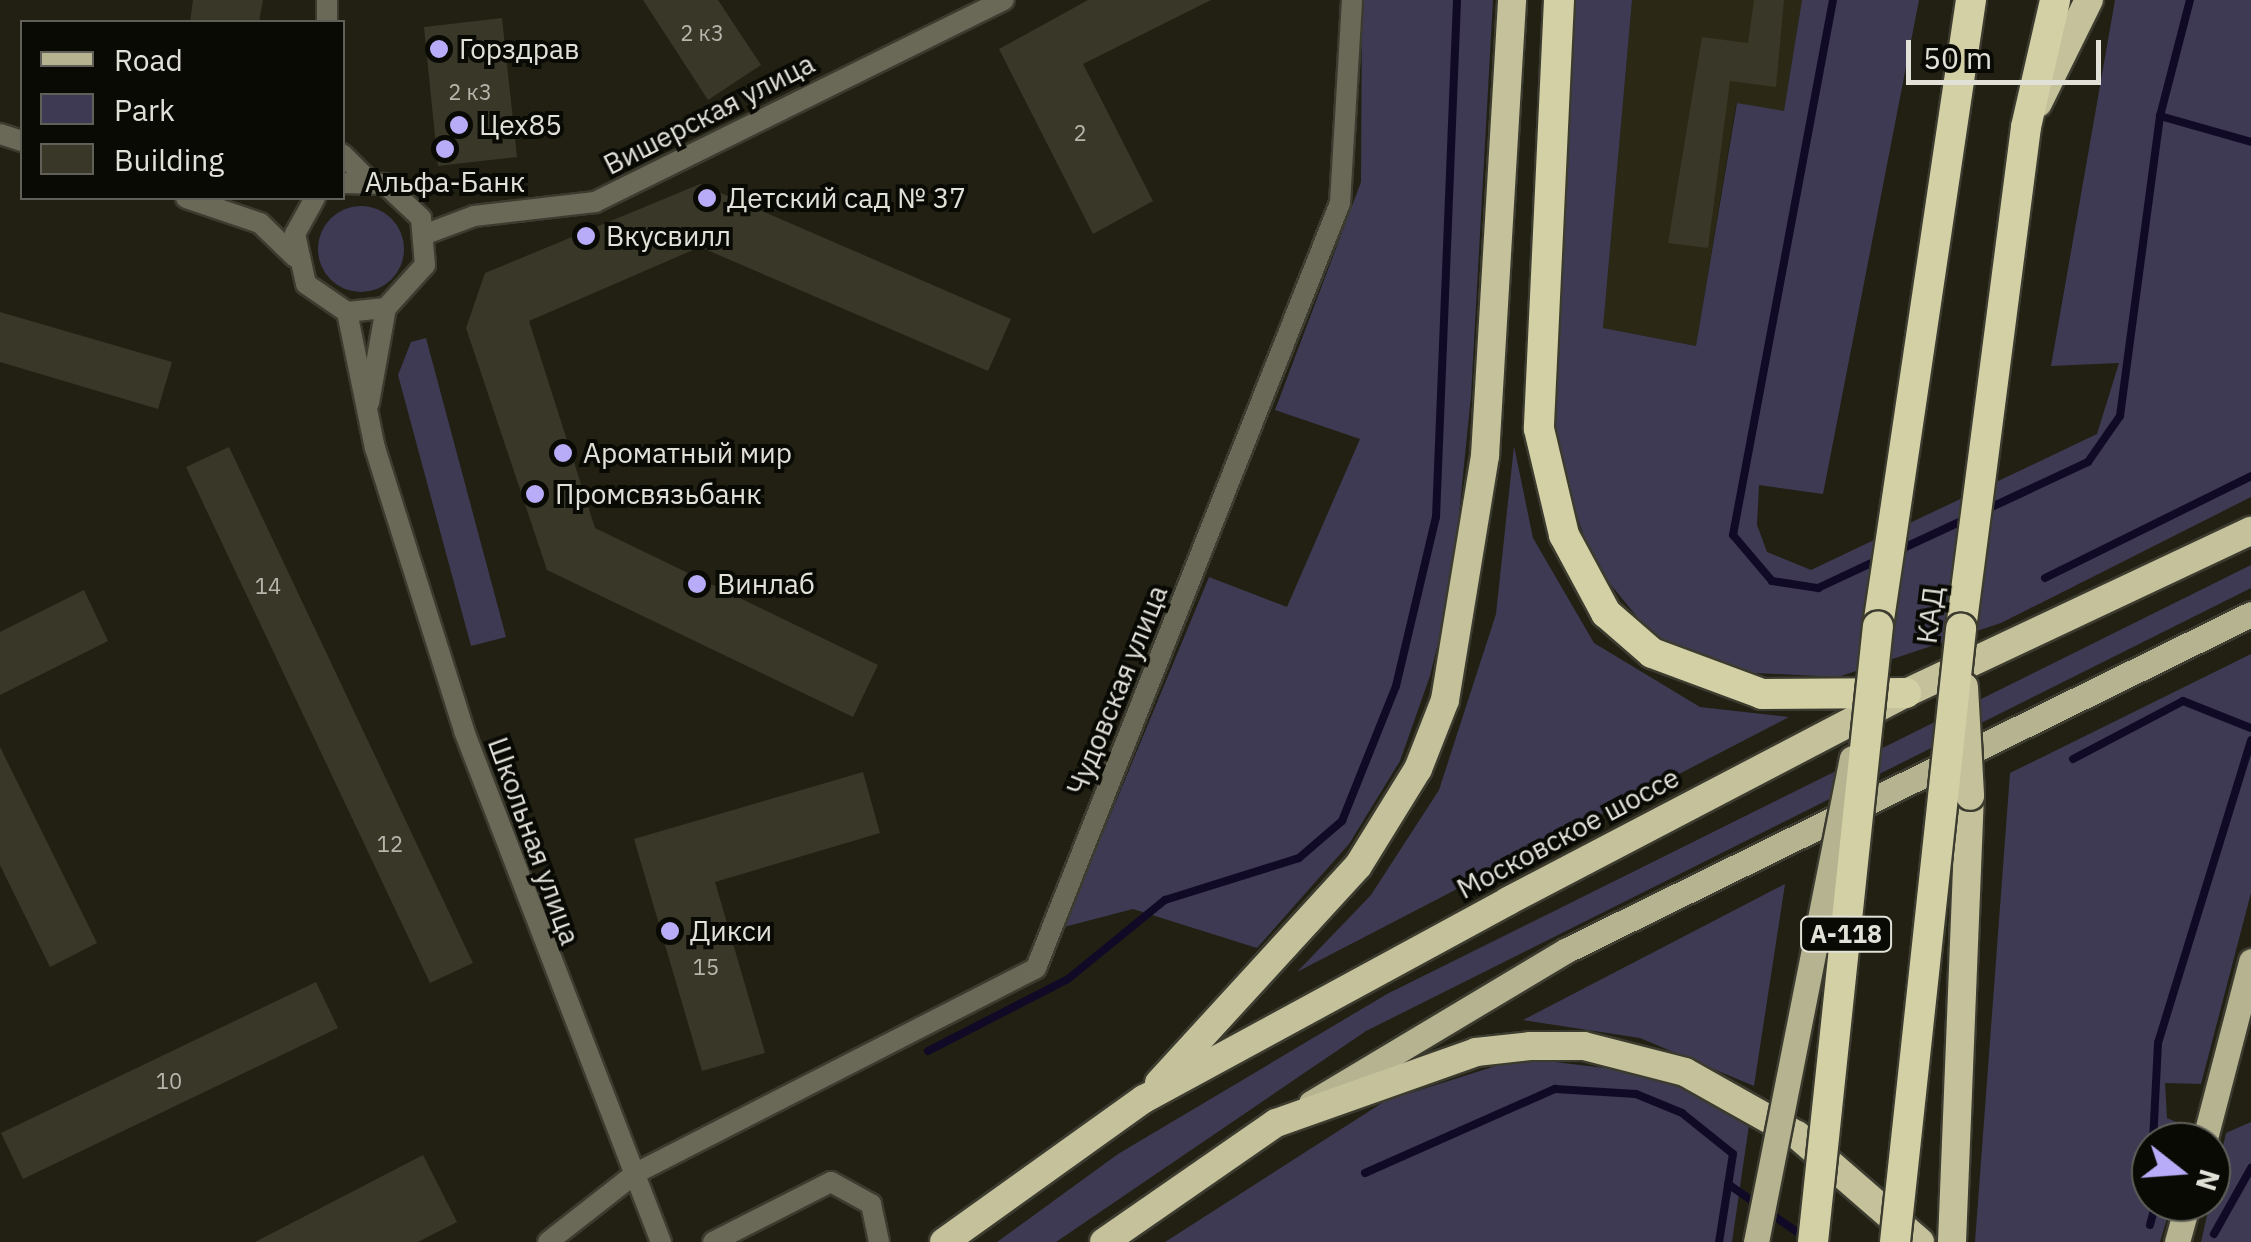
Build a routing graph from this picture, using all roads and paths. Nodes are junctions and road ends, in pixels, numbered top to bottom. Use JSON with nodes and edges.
{"nodes":[{"id":1,"x":1004,"y":0,"type":"edge"},
{"id":2,"x":1352,"y":0,"type":"edge"},
{"id":3,"x":1512,"y":0,"type":"edge"},
{"id":4,"x":1560,"y":0,"type":"edge"},
{"id":5,"x":1971,"y":0,"type":"edge"},
{"id":6,"x":2055,"y":0,"type":"edge"},
{"id":7,"x":2089,"y":0,"type":"edge"},
{"id":8,"x":2026,"y":127,"type":"junction"},
{"id":9,"x":345,"y":157,"type":"edge"},
{"id":10,"x":368,"y":180,"type":"junction"},
{"id":11,"x":345,"y":183,"type":"edge"},
{"id":12,"x":192,"y":200,"type":"edge"},
{"id":13,"x":309,"y":206,"type":"edge"},
{"id":14,"x":260,"y":222,"type":"junction"},
{"id":15,"x":426,"y":234,"type":"junction"},
{"id":16,"x":294,"y":256,"type":"junction"},
{"id":17,"x":386,"y":308,"type":"junction"},
{"id":18,"x":347,"y":312,"type":"junction"},
{"id":19,"x":366,"y":414,"type":"junction"},
{"id":20,"x":2251,"y":531,"type":"edge"},
{"id":21,"x":2251,"y":614,"type":"edge"},
{"id":22,"x":1878,"y":626,"type":"junction"},
{"id":23,"x":1961,"y":629,"type":"junction"},
{"id":24,"x":1906,"y":694,"type":"junction"},
{"id":25,"x":2251,"y":961,"type":"edge"},
{"id":26,"x":1144,"y":1099,"type":"junction"},
{"id":27,"x":2209,"y":1122,"type":"edge"},
{"id":28,"x":1276,"y":1124,"type":"junction"},
{"id":29,"x":636,"y":1173,"type":"junction"},
{"id":30,"x":548,"y":1242,"type":"edge"},
{"id":31,"x":662,"y":1242,"type":"edge"},
{"id":32,"x":713,"y":1242,"type":"edge"},
{"id":33,"x":879,"y":1242,"type":"edge"},
{"id":34,"x":944,"y":1242,"type":"edge"},
{"id":35,"x":1104,"y":1242,"type":"edge"},
{"id":36,"x":1756,"y":1242,"type":"edge"},
{"id":37,"x":1813,"y":1242,"type":"edge"},
{"id":38,"x":1896,"y":1242,"type":"edge"},
{"id":39,"x":1920,"y":1242,"type":"edge"},
{"id":40,"x":1952,"y":1242,"type":"edge"}],
"edges":[{"from":1,"to":15,"type":"street","name":"Вишерская улица"},
{"from":2,"to":29,"type":"street","name":"Чудовская улица"},
{"from":3,"to":26,"type":"highway"},
{"from":4,"to":24,"type":"highway"},
{"from":5,"to":22,"type":"highway","name":"КАД","number":"А-118"},
{"from":6,"to":8,"type":"highway","name":"КАД","number":"А-118"},
{"from":7,"to":8,"type":"highway"},
{"from":8,"to":23,"type":"highway","name":"КАД","number":"А-118"},
{"from":9,"to":10,"type":"street"},
{"from":10,"to":11,"type":"street"},
{"from":10,"to":15,"type":"street"},
{"from":12,"to":14,"type":"street"},
{"from":13,"to":14,"type":"street"},
{"from":13,"to":16,"type":"street"},
{"from":14,"to":16,"type":"street"},
{"from":15,"to":17,"type":"street"},
{"from":16,"to":18,"type":"street"},
{"from":17,"to":18,"type":"street"},
{"from":17,"to":19,"type":"street","name":"Школьная улица"},
{"from":18,"to":19,"type":"street","name":"Школьная улица"},
{"from":19,"to":29,"type":"street","name":"Школьная улица"},
{"from":20,"to":24,"type":"highway","name":"Московское шоссе"},
{"from":21,"to":28,"type":"main road"},
{"from":22,"to":36,"type":"main road","bridge":true},
{"from":22,"to":37,"type":"highway","name":"КАД","number":"А-118","bridge":true},
{"from":23,"to":38,"type":"highway","name":"КАД","number":"А-118","bridge":true},
{"from":23,"to":40,"type":"highway","bridge":true},
{"from":24,"to":26,"type":"highway","name":"Московское шоссе"},
{"from":25,"to":27,"type":"main road"},
{"from":26,"to":34,"type":"highway","name":"Московское шоссе"},
{"from":28,"to":35,"type":"highway"},
{"from":28,"to":39,"type":"highway"},
{"from":29,"to":30,"type":"street"},
{"from":29,"to":31,"type":"street","name":"Школьная улица"},
{"from":32,"to":33,"type":"street"}]}
